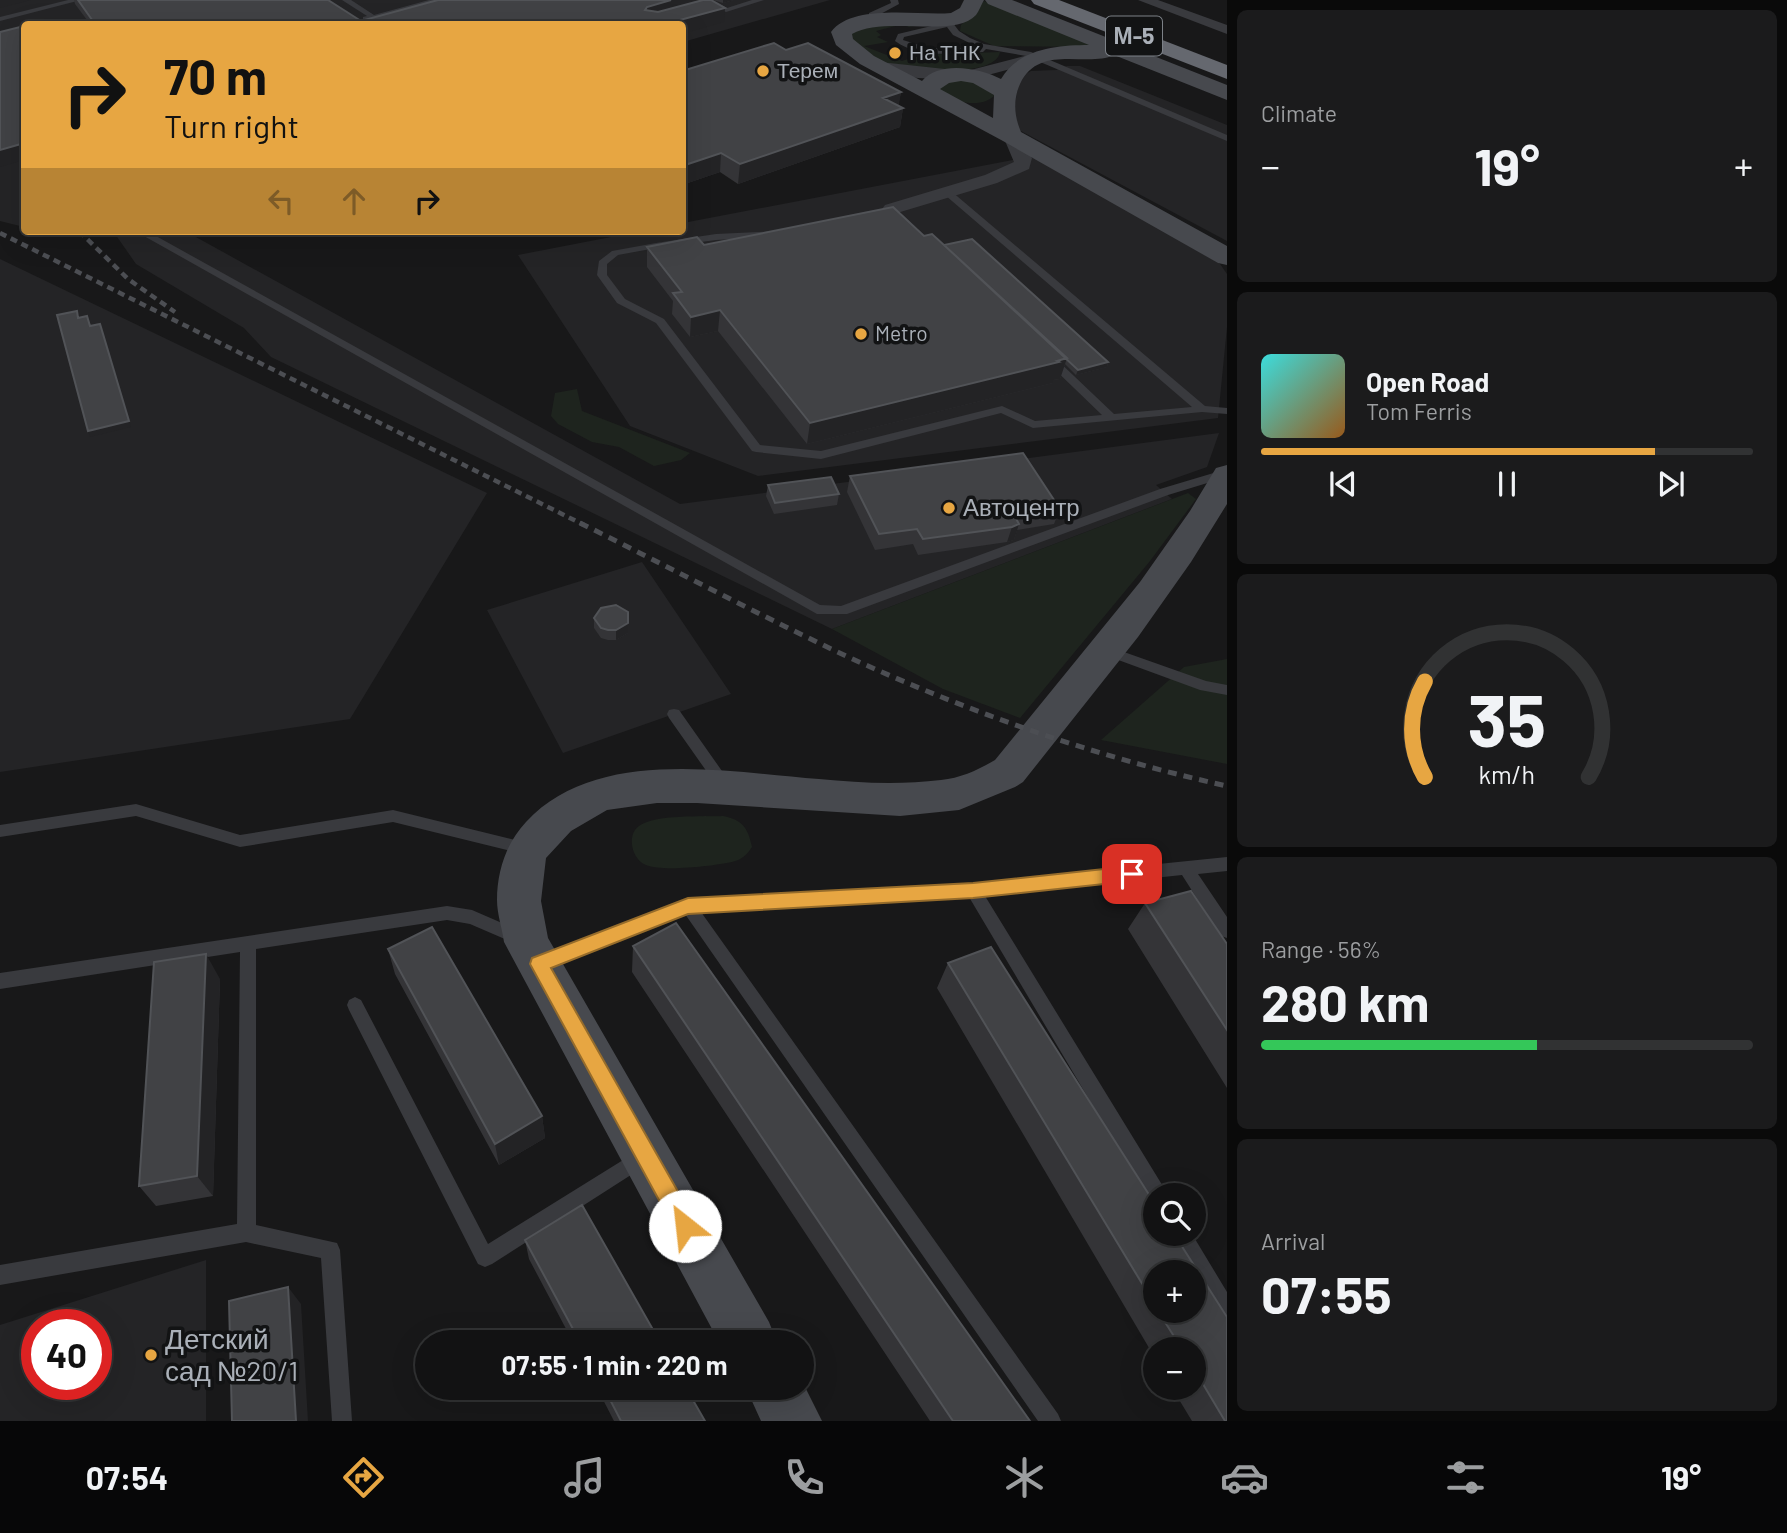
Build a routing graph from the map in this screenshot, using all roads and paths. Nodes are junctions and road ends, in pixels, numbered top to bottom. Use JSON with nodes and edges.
{"nodes":[{"id":1,"x":77,"y":0,"type":"edge"},
{"id":2,"x":346,"y":0,"type":"edge"},
{"id":3,"x":437,"y":0,"type":"edge"},
{"id":4,"x":706,"y":0,"type":"edge"},
{"id":5,"x":760,"y":0,"type":"edge"},
{"id":6,"x":894,"y":0,"type":"edge"},
{"id":7,"x":974,"y":0,"type":"edge"},
{"id":8,"x":995,"y":0,"type":"edge"},
{"id":9,"x":1041,"y":0,"type":"edge"},
{"id":10,"x":1145,"y":0,"type":"edge"},
{"id":11,"x":716,"y":5,"type":"junction"},
{"id":12,"x":703,"y":9,"type":"edge"},
{"id":13,"x":1123,"y":10,"type":"dead end"},
{"id":14,"x":872,"y":15,"type":"junction"},
{"id":15,"x":0,"y":19,"type":"edge"},
{"id":16,"x":373,"y":21,"type":"edge"},
{"id":17,"x":948,"y":22,"type":"junction"},
{"id":18,"x":1227,"y":30,"type":"edge"},
{"id":19,"x":1227,"y":49,"type":"edge"},
{"id":20,"x":1067,"y":52,"type":"junction"},
{"id":21,"x":1007,"y":57,"type":"junction"},
{"id":22,"x":1036,"y":58,"type":"junction"},
{"id":23,"x":1139,"y":58,"type":"junction"},
{"id":24,"x":880,"y":66,"type":"junction"},
{"id":25,"x":1227,"y":72,"type":"edge"},
{"id":26,"x":961,"y":75,"type":"junction"},
{"id":27,"x":1227,"y":93,"type":"edge"},
{"id":28,"x":1004,"y":98,"type":"junction"},
{"id":29,"x":937,"y":99,"type":"junction"},
{"id":30,"x":1011,"y":136,"type":"junction"},
{"id":31,"x":1227,"y":138,"type":"edge"},
{"id":32,"x":948,"y":193,"type":"junction"},
{"id":33,"x":891,"y":213,"type":"edge"},
{"id":34,"x":789,"y":233,"type":"edge"},
{"id":35,"x":149,"y":235,"type":"edge"},
{"id":36,"x":1227,"y":257,"type":"edge"},
{"id":37,"x":1042,"y":351,"type":"edge"},
{"id":38,"x":1202,"y":409,"type":"junction"},
{"id":39,"x":1227,"y":411,"type":"edge"},
{"id":40,"x":1112,"y":418,"type":"junction"},
{"id":41,"x":1227,"y":474,"type":"edge"},
{"id":42,"x":1105,"y":651,"type":"junction"},
{"id":43,"x":1227,"y":690,"type":"edge"},
{"id":44,"x":674,"y":714,"type":"dead end"},
{"id":45,"x":727,"y":789,"type":"junction"},
{"id":46,"x":0,"y":831,"type":"edge"},
{"id":47,"x":528,"y":850,"type":"junction"},
{"id":48,"x":1227,"y":864,"type":"edge"},
{"id":49,"x":1186,"y":868,"type":"junction"},
{"id":50,"x":973,"y":890,"type":"junction"},
{"id":51,"x":688,"y":906,"type":"junction"},
{"id":52,"x":1227,"y":931,"type":"edge"},
{"id":53,"x":248,"y":943,"type":"junction"},
{"id":54,"x":533,"y":953,"type":"junction"},
{"id":55,"x":0,"y":981,"type":"edge"},
{"id":56,"x":355,"y":1005,"type":"dead end"},
{"id":57,"x":646,"y":1156,"type":"junction"},
{"id":58,"x":1150,"y":1183,"type":"edge"},
{"id":59,"x":246,"y":1232,"type":"junction"},
{"id":60,"x":1188,"y":1246,"type":"edge"},
{"id":61,"x":0,"y":1275,"type":"edge"},
{"id":62,"x":1227,"y":1310,"type":"edge"},
{"id":63,"x":742,"y":1330,"type":"edge"},
{"id":64,"x":781,"y":1400,"type":"edge"},
{"id":65,"x":342,"y":1421,"type":"edge"},
{"id":66,"x":793,"y":1421,"type":"edge"},
{"id":67,"x":1051,"y":1421,"type":"edge"}],
"edges":[{"from":1,"to":15,"type":"lane"},
{"from":2,"to":16,"type":"lane"},
{"from":3,"to":16,"type":"lane"},
{"from":4,"to":11,"type":"lane"},
{"from":5,"to":11,"type":"lane"},
{"from":6,"to":14,"type":"lane"},
{"from":7,"to":17,"type":"street"},
{"from":8,"to":23,"type":"street"},
{"from":9,"to":25,"type":"highway","number":"М-5"},
{"from":10,"to":18,"type":"street"},
{"from":11,"to":12,"type":"lane"},
{"from":13,"to":19,"type":"highway","number":"М-5"},
{"from":14,"to":17,"type":"street"},
{"from":14,"to":24,"type":"street"},
{"from":17,"to":21,"type":"lane"},
{"from":17,"to":21,"type":"lane"},
{"from":20,"to":21,"type":"lane"},
{"from":20,"to":22,"type":"street"},
{"from":20,"to":23,"type":"street"},
{"from":21,"to":22,"type":"street"},
{"from":21,"to":26,"type":"street"},
{"from":22,"to":28,"type":"street"},
{"from":22,"to":31,"type":"lane"},
{"from":23,"to":27,"type":"street"},
{"from":24,"to":26,"type":"street"},
{"from":24,"to":29,"type":"street"},
{"from":26,"to":28,"type":"street"},
{"from":26,"to":29,"type":"street"},
{"from":28,"to":29,"type":"street"},
{"from":28,"to":30,"type":"street"},
{"from":29,"to":30,"type":"street"},
{"from":30,"to":32,"type":"street"},
{"from":30,"to":36,"type":"street"},
{"from":32,"to":33,"type":"street"},
{"from":32,"to":38,"type":"lane"},
{"from":34,"to":40,"type":"lane"},
{"from":35,"to":41,"type":"lane"},
{"from":37,"to":40,"type":"lane"},
{"from":38,"to":39,"type":"lane"},
{"from":38,"to":40,"type":"lane"},
{"from":41,"to":42,"type":"street"},
{"from":42,"to":43,"type":"lane"},
{"from":42,"to":45,"type":"street"},
{"from":44,"to":45,"type":"lane"},
{"from":45,"to":47,"type":"street"},
{"from":46,"to":47,"type":"lane"},
{"from":47,"to":54,"type":"street"},
{"from":48,"to":49,"type":"lane"},
{"from":49,"to":50,"type":"lane"},
{"from":49,"to":52,"type":"lane"},
{"from":50,"to":51,"type":"lane"},
{"from":50,"to":58,"type":"lane"},
{"from":51,"to":54,"type":"lane"},
{"from":51,"to":67,"type":"lane"},
{"from":53,"to":54,"type":"lane"},
{"from":53,"to":55,"type":"lane"},
{"from":53,"to":59,"type":"lane"},
{"from":54,"to":57,"type":"street"},
{"from":56,"to":57,"type":"lane"},
{"from":57,"to":63,"type":"street"},
{"from":59,"to":61,"type":"lane"},
{"from":59,"to":65,"type":"lane"},
{"from":60,"to":62,"type":"lane"},
{"from":64,"to":66,"type":"street"}]}
